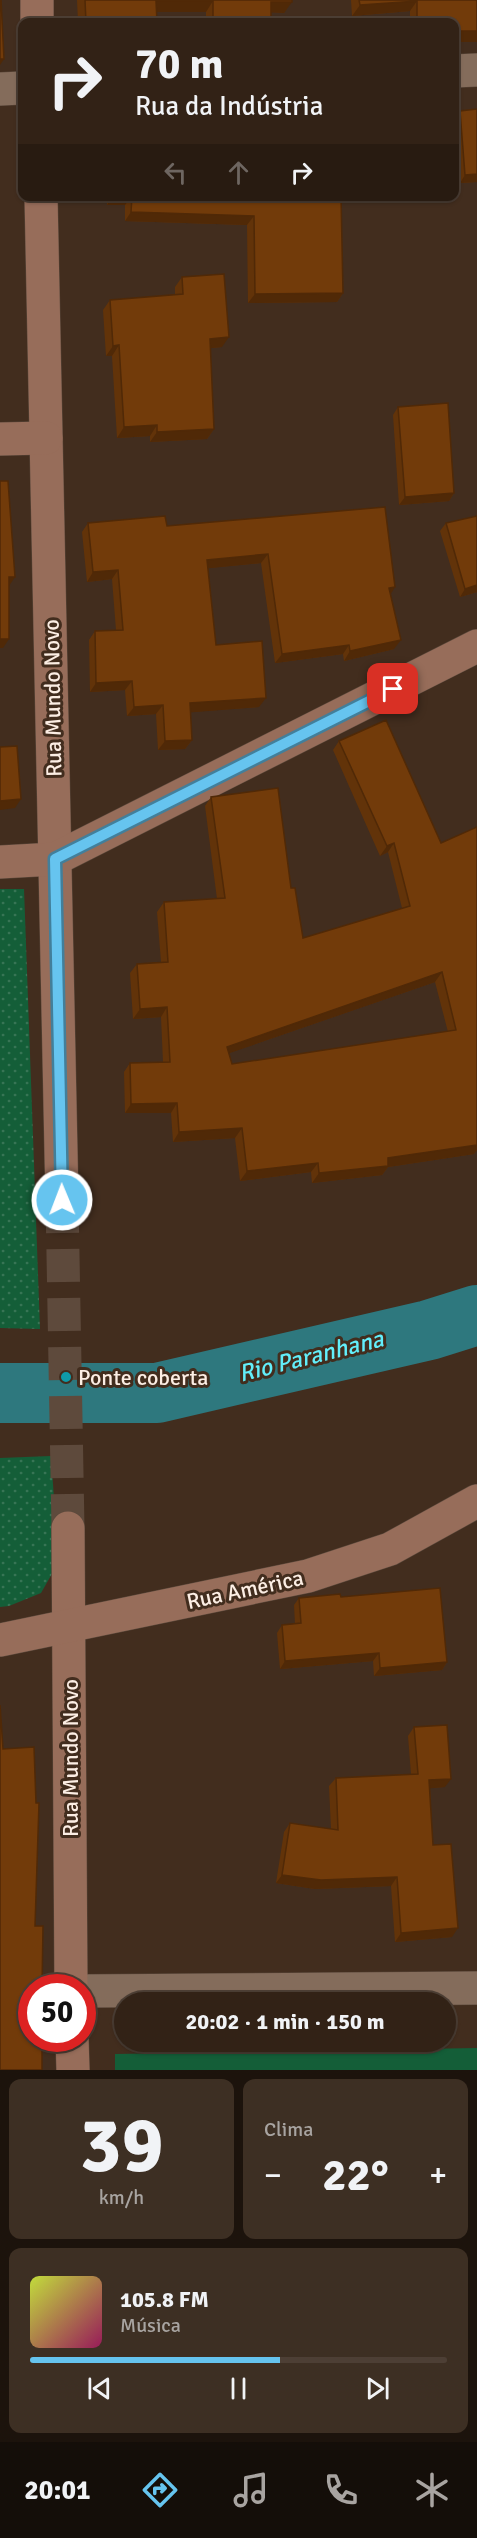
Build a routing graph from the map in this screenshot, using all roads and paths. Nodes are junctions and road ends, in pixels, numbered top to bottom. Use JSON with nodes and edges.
{"nodes":[{"id":1,"x":37,"y":0,"type":"edge"},
{"id":2,"x":37,"y":18,"type":"edge"},
{"id":3,"x":477,"y":70,"type":"edge"},
{"id":4,"x":459,"y":71,"type":"edge"},
{"id":5,"x":18,"y":88,"type":"edge"},
{"id":6,"x":0,"y":89,"type":"edge"},
{"id":7,"x":41,"y":201,"type":"edge"},
{"id":8,"x":46,"y":438,"type":"junction"},
{"id":9,"x":0,"y":439,"type":"edge"},
{"id":10,"x":477,"y":646,"type":"edge"},
{"id":11,"x":55,"y":859,"type":"junction"},
{"id":12,"x":0,"y":862,"type":"edge"},
{"id":13,"x":62,"y":1200,"type":"tunnel mouth"},
{"id":14,"x":477,"y":1501,"type":"edge"},
{"id":15,"x":68,"y":1528,"type":"tunnel mouth"},
{"id":16,"x":69,"y":1628,"type":"junction"},
{"id":17,"x":0,"y":1640,"type":"edge"},
{"id":18,"x":71,"y":1974,"type":"edge"},
{"id":19,"x":477,"y":1988,"type":"edge"},
{"id":20,"x":96,"y":1991,"type":"edge"},
{"id":21,"x":72,"y":2052,"type":"edge"},
{"id":22,"x":73,"y":2070,"type":"edge"}],
"edges":[{"from":1,"to":2,"type":"main road"},
{"from":3,"to":4,"type":"street"},
{"from":5,"to":6,"type":"street"},
{"from":7,"to":8,"type":"main road","name":"Rua Mundo Novo"},
{"from":8,"to":9,"type":"main road"},
{"from":8,"to":11,"type":"main road","name":"Rua Mundo Novo"},
{"from":10,"to":11,"type":"main road"},
{"from":11,"to":12,"type":"main road"},
{"from":11,"to":13,"type":"main road","name":"Rua Mundo Novo"},
{"from":14,"to":16,"type":"main road","name":"Rua América"},
{"from":15,"to":16,"type":"main road","name":"Rua Mundo Novo"},
{"from":16,"to":17,"type":"main road","name":"Rua América"},
{"from":16,"to":18,"type":"main road","name":"Rua Mundo Novo"},
{"from":19,"to":20,"type":"street"},
{"from":21,"to":22,"type":"main road"}]}
